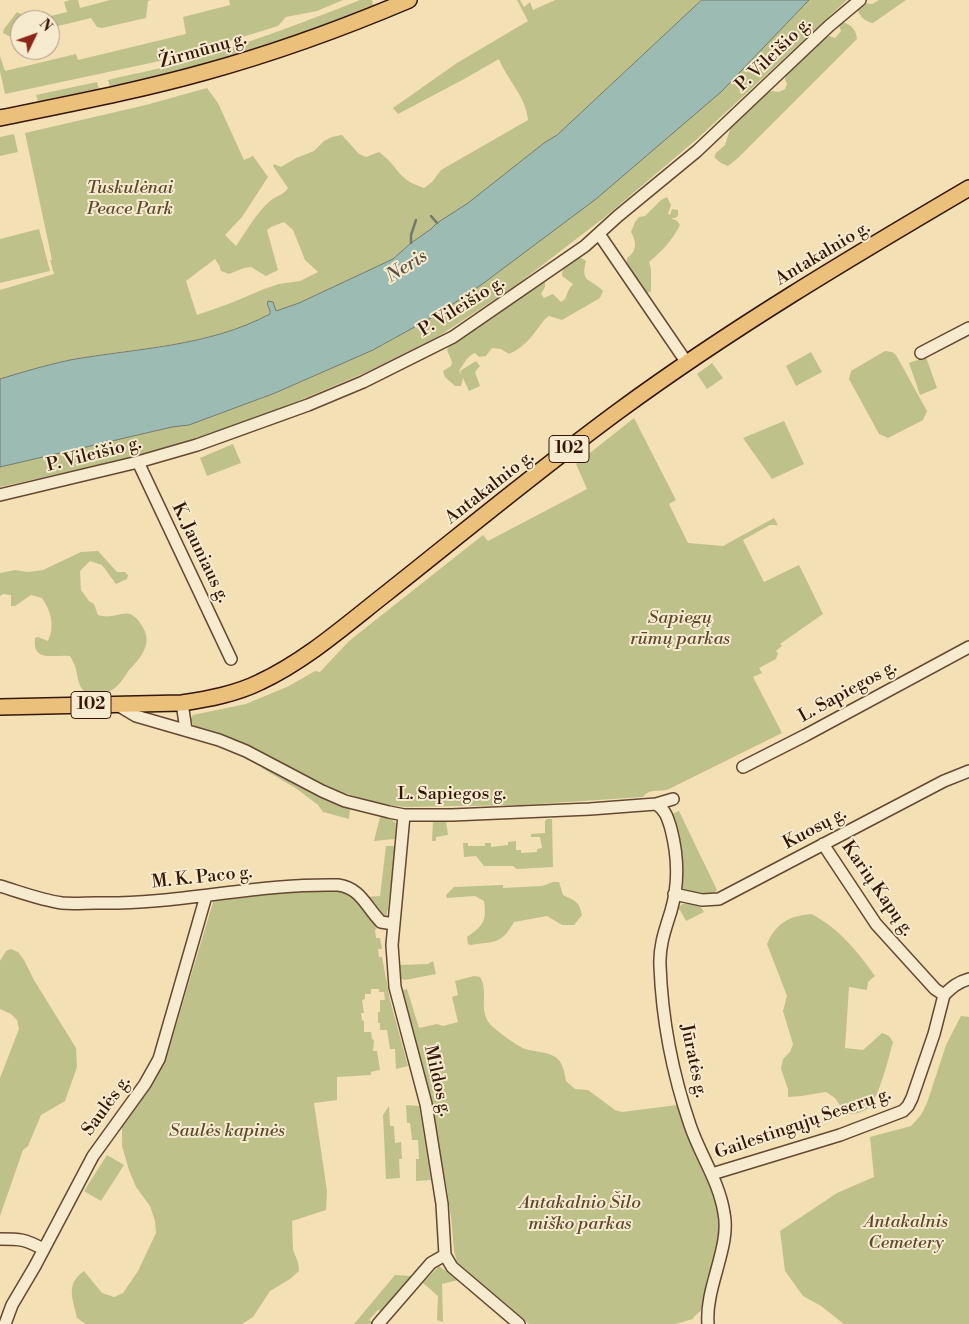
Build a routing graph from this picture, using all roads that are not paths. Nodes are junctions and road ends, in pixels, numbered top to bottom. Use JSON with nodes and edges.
{"nodes":[{"id":1,"x":409,"y":0,"type":"edge"},
{"id":2,"x":860,"y":0,"type":"edge"},
{"id":3,"x":0,"y":118,"type":"edge"},
{"id":4,"x":969,"y":188,"type":"edge"},
{"id":5,"x":599,"y":234,"type":"junction"},
{"id":6,"x":969,"y":328,"type":"edge"},
{"id":7,"x":921,"y":353,"type":"dead end"},
{"id":8,"x":687,"y":363,"type":"junction"},
{"id":9,"x":138,"y":462,"type":"junction"},
{"id":10,"x":0,"y":495,"type":"edge"},
{"id":11,"x":969,"y":647,"type":"edge"},
{"id":12,"x":231,"y":659,"type":"dead end"},
{"id":13,"x":182,"y":703,"type":"junction"},
{"id":14,"x":116,"y":704,"type":"junction"},
{"id":15,"x":0,"y":707,"type":"edge"},
{"id":16,"x":186,"y":730,"type":"junction"},
{"id":17,"x":743,"y":767,"type":"dead end"},
{"id":18,"x":969,"y":771,"type":"edge"},
{"id":19,"x":674,"y":799,"type":"dead end"},
{"id":20,"x":656,"y":804,"type":"junction"},
{"id":21,"x":404,"y":815,"type":"junction"},
{"id":22,"x":824,"y":844,"type":"junction"},
{"id":23,"x":0,"y":886,"type":"edge"},
{"id":24,"x":674,"y":894,"type":"junction"},
{"id":25,"x":206,"y":896,"type":"junction"},
{"id":26,"x":394,"y":924,"type":"junction"},
{"id":27,"x":969,"y":979,"type":"edge"},
{"id":28,"x":944,"y":995,"type":"junction"},
{"id":29,"x":712,"y":1174,"type":"junction"},
{"id":30,"x":0,"y":1239,"type":"edge"},
{"id":31,"x":44,"y":1249,"type":"junction"},
{"id":32,"x":445,"y":1254,"type":"junction"},
{"id":33,"x":5,"y":1324,"type":"edge"},
{"id":34,"x":378,"y":1324,"type":"edge"},
{"id":35,"x":519,"y":1324,"type":"edge"},
{"id":36,"x":708,"y":1324,"type":"edge"}],
"edges":[{"from":1,"to":3,"type":"main road","name":"Žirmūnų g."},
{"from":2,"to":5,"type":"street","name":"P. Vileišio g."},
{"from":4,"to":8,"type":"main road","name":"Antakalnio g.","number":"102"},
{"from":5,"to":8,"type":"street"},
{"from":5,"to":9,"type":"street","name":"P. Vileišio g."},
{"from":6,"to":7,"type":"street"},
{"from":8,"to":13,"type":"main road","name":"Antakalnio g.","number":"102"},
{"from":9,"to":10,"type":"street","name":"P. Vileišio g."},
{"from":9,"to":12,"type":"street","name":"K. Jauniaus g."},
{"from":11,"to":17,"type":"street","name":"L. Sapiegos g."},
{"from":13,"to":14,"type":"main road","name":"Antakalnio g.","number":"102"},
{"from":13,"to":16,"type":"street"},
{"from":14,"to":15,"type":"main road","name":"Antakalnio g.","number":"102"},
{"from":14,"to":16,"type":"street","name":"L. Sapiegos g."},
{"from":16,"to":21,"type":"street","name":"L. Sapiegos g."},
{"from":18,"to":22,"type":"street","name":"Kuosų g."},
{"from":19,"to":20,"type":"street","name":"L. Sapiegos g."},
{"from":20,"to":21,"type":"street","name":"L. Sapiegos g."},
{"from":20,"to":24,"type":"street","name":"Jūratės g."},
{"from":21,"to":26,"type":"street","name":"Mildos g."},
{"from":22,"to":24,"type":"street","name":"Kuosų g."},
{"from":22,"to":28,"type":"street","name":"Karių Kapų g."},
{"from":23,"to":25,"type":"street","name":"M. K. Paco g."},
{"from":24,"to":29,"type":"street","name":"Jūratės g."},
{"from":25,"to":26,"type":"street","name":"M. K. Paco g."},
{"from":25,"to":31,"type":"street","name":"Saulės g."},
{"from":26,"to":32,"type":"street","name":"Mildos g."},
{"from":27,"to":28,"type":"street"},
{"from":28,"to":29,"type":"street","name":"Gailestingųjų Seserų g."},
{"from":29,"to":36,"type":"street","name":"Jūratės g."},
{"from":30,"to":31,"type":"street"},
{"from":31,"to":33,"type":"street","name":"Saulės g."},
{"from":32,"to":34,"type":"street"},
{"from":32,"to":35,"type":"street"}]}
